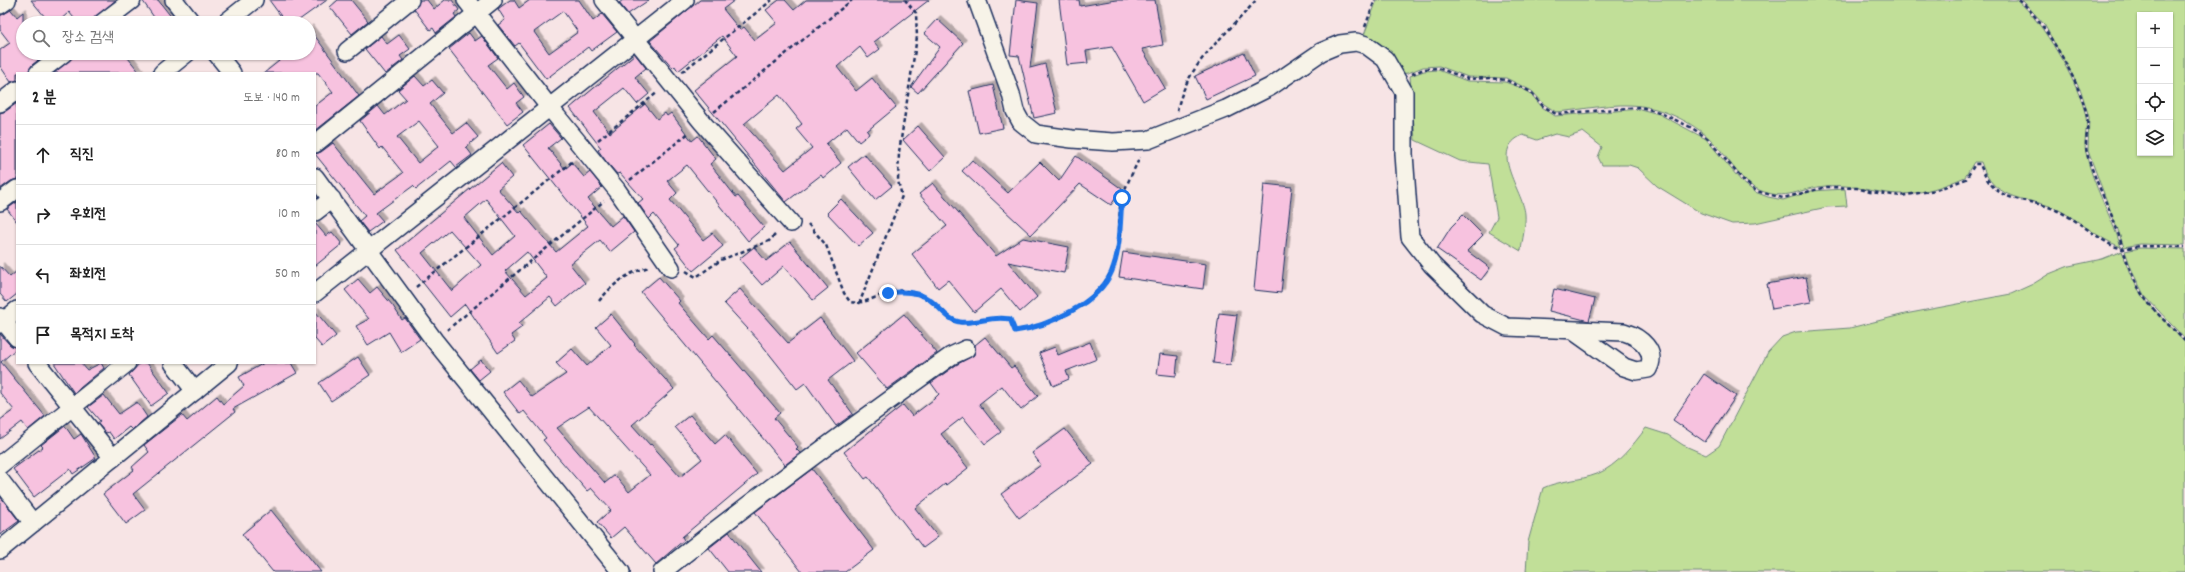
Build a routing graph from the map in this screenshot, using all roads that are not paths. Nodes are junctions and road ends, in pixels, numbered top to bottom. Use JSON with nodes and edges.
{"nodes":[{"id":1,"x":7,"y":0,"type":"edge"},
{"id":2,"x":132,"y":0,"type":"edge"},
{"id":3,"x":174,"y":0,"type":"edge"},
{"id":4,"x":254,"y":0,"type":"edge"},
{"id":5,"x":410,"y":0,"type":"edge"},
{"id":6,"x":466,"y":0,"type":"edge"},
{"id":7,"x":493,"y":0,"type":"edge"},
{"id":8,"x":604,"y":0,"type":"edge"},
{"id":9,"x":685,"y":0,"type":"edge"},
{"id":10,"x":977,"y":0,"type":"edge"},
{"id":11,"x":993,"y":0,"type":"edge"},
{"id":12,"x":0,"y":5,"type":"edge"},
{"id":13,"x":477,"y":13,"type":"junction"},
{"id":14,"x":984,"y":15,"type":"junction"},
{"id":15,"x":111,"y":16,"type":"edge"},
{"id":16,"x":187,"y":16,"type":"edge"},
{"id":17,"x":234,"y":16,"type":"edge"},
{"id":18,"x":636,"y":40,"type":"junction"},
{"id":19,"x":347,"y":52,"type":"dead end"},
{"id":20,"x":55,"y":60,"type":"edge"},
{"id":21,"x":178,"y":60,"type":"edge"},
{"id":22,"x":222,"y":60,"type":"edge"},
{"id":23,"x":39,"y":72,"type":"edge"},
{"id":24,"x":163,"y":72,"type":"edge"},
{"id":25,"x":231,"y":72,"type":"edge"},
{"id":26,"x":16,"y":91,"type":"edge"},
{"id":27,"x":0,"y":103,"type":"edge"},
{"id":28,"x":550,"y":108,"type":"junction"},
{"id":29,"x":316,"y":143,"type":"edge"},
{"id":30,"x":316,"y":179,"type":"edge"},
{"id":31,"x":16,"y":190,"type":"edge"},
{"id":32,"x":332,"y":199,"type":"junction"},
{"id":33,"x":0,"y":202,"type":"edge"},
{"id":34,"x":316,"y":211,"type":"edge"},
{"id":35,"x":790,"y":223,"type":"road end"},
{"id":36,"x":367,"y":250,"type":"junction"},
{"id":37,"x":670,"y":268,"type":"road end"},
{"id":38,"x":316,"y":292,"type":"edge"},
{"id":39,"x":16,"y":311,"type":"edge"},
{"id":40,"x":1,"y":320,"type":"edge"},
{"id":41,"x":1572,"y":330,"type":"dead end"},
{"id":42,"x":16,"y":337,"type":"edge"},
{"id":43,"x":966,"y":349,"type":"dead end"},
{"id":44,"x":38,"y":364,"type":"edge"},
{"id":45,"x":126,"y":364,"type":"edge"},
{"id":46,"x":174,"y":364,"type":"edge"},
{"id":47,"x":228,"y":364,"type":"edge"},
{"id":48,"x":195,"y":391,"type":"junction"},
{"id":49,"x":72,"y":407,"type":"junction"},
{"id":50,"x":113,"y":458,"type":"junction"},
{"id":51,"x":0,"y":465,"type":"edge"},
{"id":52,"x":0,"y":480,"type":"edge"},
{"id":53,"x":33,"y":523,"type":"junction"},
{"id":54,"x":0,"y":550,"type":"edge"},
{"id":55,"x":621,"y":572,"type":"edge"},
{"id":56,"x":662,"y":572,"type":"edge"}],
"edges":[{"from":1,"to":12,"type":"street"},
{"from":2,"to":15,"type":"street"},
{"from":3,"to":16,"type":"street"},
{"from":4,"to":17,"type":"street"},
{"from":5,"to":19,"type":"street"},
{"from":6,"to":13,"type":"street"},
{"from":7,"to":13,"type":"street"},
{"from":8,"to":18,"type":"street"},
{"from":9,"to":18,"type":"street"},
{"from":10,"to":14,"type":"street"},
{"from":11,"to":14,"type":"street"},
{"from":13,"to":28,"type":"street"},
{"from":13,"to":29,"type":"street"},
{"from":14,"to":41,"type":"street"},
{"from":18,"to":28,"type":"street"},
{"from":18,"to":35,"type":"street"},
{"from":20,"to":23,"type":"street"},
{"from":21,"to":24,"type":"street"},
{"from":22,"to":25,"type":"street"},
{"from":26,"to":27,"type":"street"},
{"from":28,"to":36,"type":"street"},
{"from":28,"to":37,"type":"street"},
{"from":30,"to":32,"type":"street"},
{"from":31,"to":33,"type":"street"},
{"from":32,"to":34,"type":"street"},
{"from":32,"to":36,"type":"street"},
{"from":36,"to":38,"type":"street"},
{"from":36,"to":55,"type":"street"},
{"from":39,"to":40,"type":"street"},
{"from":40,"to":42,"type":"street"},
{"from":43,"to":56,"type":"street"},
{"from":44,"to":49,"type":"street"},
{"from":45,"to":49,"type":"street"},
{"from":46,"to":48,"type":"street"},
{"from":47,"to":48,"type":"street"},
{"from":48,"to":50,"type":"street"},
{"from":49,"to":50,"type":"street"},
{"from":49,"to":51,"type":"street"},
{"from":50,"to":53,"type":"street"},
{"from":52,"to":53,"type":"street"},
{"from":53,"to":54,"type":"street"}]}
